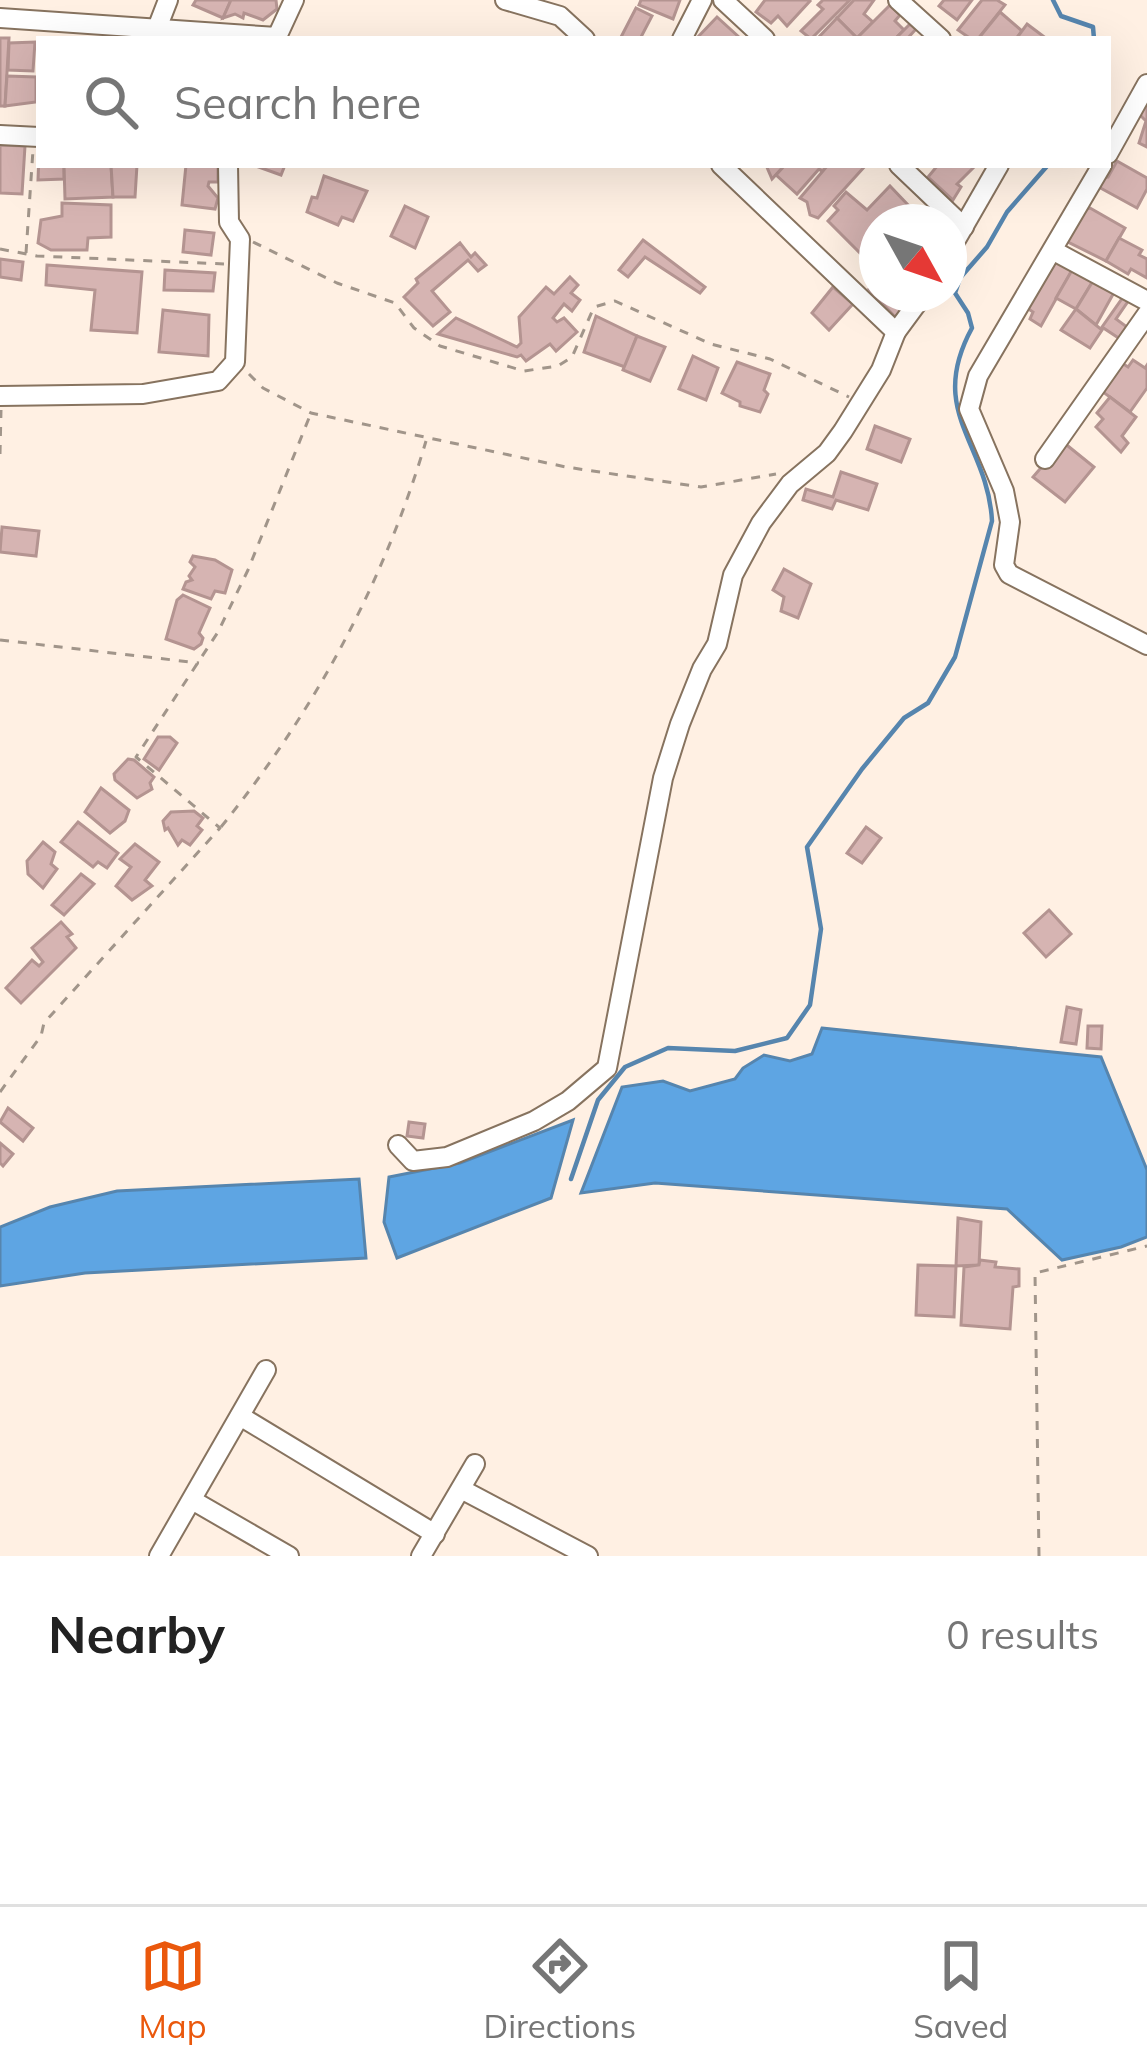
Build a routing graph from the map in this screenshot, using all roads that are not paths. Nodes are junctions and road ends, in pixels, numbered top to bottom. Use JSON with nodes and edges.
{"nodes":[{"id":1,"x":168,"y":0,"type":"edge"},
{"id":2,"x":294,"y":0,"type":"edge"},
{"id":3,"x":505,"y":0,"type":"edge"},
{"id":4,"x":702,"y":0,"type":"edge"},
{"id":5,"x":723,"y":0,"type":"edge"},
{"id":6,"x":898,"y":0,"type":"edge"},
{"id":7,"x":564,"y":8,"type":"edge"},
{"id":8,"x":0,"y":18,"type":"edge"},
{"id":9,"x":156,"y":31,"type":"junction"},
{"id":10,"x":242,"y":36,"type":"edge"},
{"id":11,"x":278,"y":36,"type":"edge"},
{"id":12,"x":584,"y":36,"type":"edge"},
{"id":13,"x":684,"y":36,"type":"edge"},
{"id":14,"x":762,"y":36,"type":"edge"},
{"id":15,"x":937,"y":36,"type":"edge"},
{"id":16,"x":1147,"y":85,"type":"edge"},
{"id":17,"x":0,"y":135,"type":"edge"},
{"id":18,"x":36,"y":137,"type":"edge"},
{"id":19,"x":1111,"y":149,"type":"edge"},
{"id":20,"x":228,"y":168,"type":"edge"},
{"id":21,"x":724,"y":168,"type":"edge"},
{"id":22,"x":901,"y":168,"type":"edge"},
{"id":23,"x":997,"y":168,"type":"edge"},
{"id":24,"x":1100,"y":168,"type":"edge"},
{"id":25,"x":940,"y":204,"type":"edge"},
{"id":26,"x":967,"y":222,"type":"edge"},
{"id":27,"x":1054,"y":251,"type":"junction"},
{"id":28,"x":1147,"y":301,"type":"edge"},
{"id":29,"x":911,"y":312,"type":"edge"},
{"id":30,"x":1147,"y":314,"type":"edge"},
{"id":31,"x":896,"y":332,"type":"junction"},
{"id":32,"x":0,"y":396,"type":"edge"},
{"id":33,"x":1045,"y":459,"type":"dead end"},
{"id":34,"x":1147,"y":645,"type":"edge"},
{"id":35,"x":398,"y":1145,"type":"dead end"},
{"id":36,"x":266,"y":1370,"type":"dead end"},
{"id":37,"x":240,"y":1415,"type":"junction"},
{"id":38,"x":475,"y":1464,"type":"dead end"},
{"id":39,"x":460,"y":1490,"type":"junction"},
{"id":40,"x":192,"y":1500,"type":"junction"},
{"id":41,"x":435,"y":1534,"type":"junction"},
{"id":42,"x":159,"y":1556,"type":"edge"},
{"id":43,"x":289,"y":1556,"type":"edge"},
{"id":44,"x":421,"y":1556,"type":"edge"},
{"id":45,"x":588,"y":1556,"type":"edge"}],
"edges":[{"from":1,"to":9,"type":"street"},
{"from":2,"to":11,"type":"street"},
{"from":3,"to":7,"type":"street"},
{"from":4,"to":13,"type":"street"},
{"from":5,"to":14,"type":"street"},
{"from":6,"to":15,"type":"street"},
{"from":7,"to":12,"type":"street"},
{"from":8,"to":9,"type":"street"},
{"from":9,"to":10,"type":"street"},
{"from":16,"to":19,"type":"street"},
{"from":17,"to":18,"type":"street"},
{"from":20,"to":32,"type":"street"},
{"from":21,"to":31,"type":"street"},
{"from":22,"to":25,"type":"street"},
{"from":23,"to":26,"type":"street"},
{"from":24,"to":27,"type":"street"},
{"from":27,"to":28,"type":"street"},
{"from":27,"to":34,"type":"street"},
{"from":29,"to":31,"type":"street"},
{"from":30,"to":33,"type":"street"},
{"from":31,"to":35,"type":"street"},
{"from":36,"to":37,"type":"street"},
{"from":37,"to":40,"type":"street"},
{"from":37,"to":41,"type":"street"},
{"from":38,"to":39,"type":"street"},
{"from":39,"to":41,"type":"street"},
{"from":39,"to":45,"type":"street"},
{"from":40,"to":42,"type":"street"},
{"from":40,"to":43,"type":"street"},
{"from":41,"to":44,"type":"street"}]}
